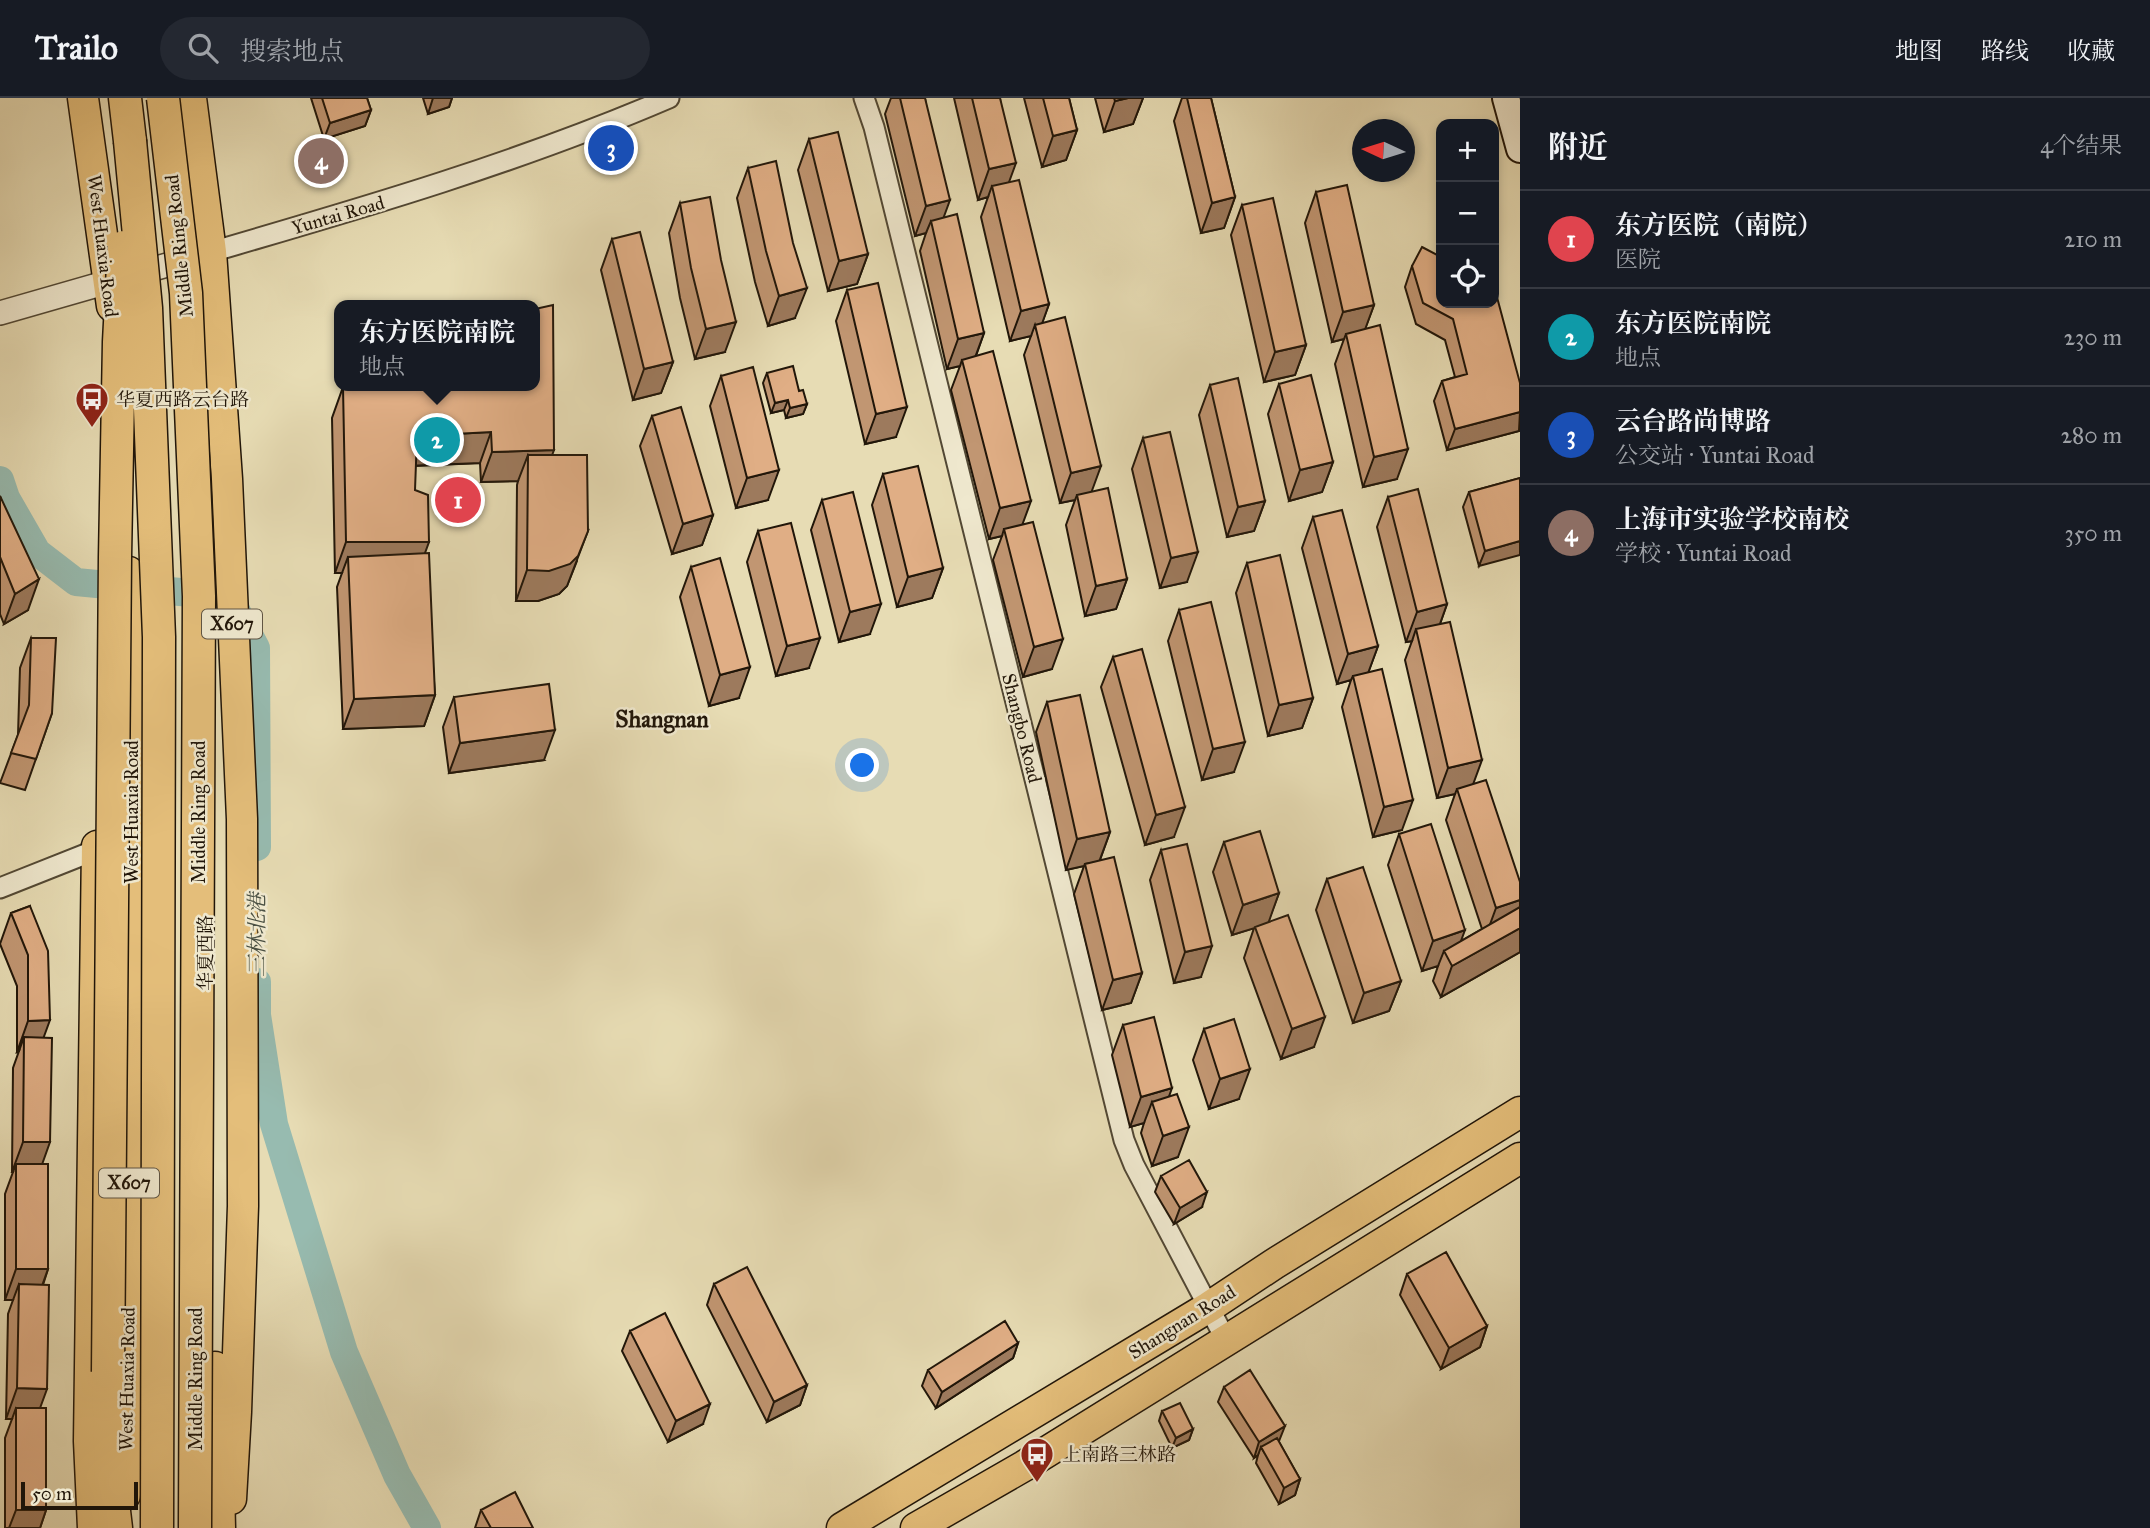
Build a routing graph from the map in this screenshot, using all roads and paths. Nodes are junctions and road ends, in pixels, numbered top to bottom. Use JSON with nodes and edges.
{"nodes":[{"id":1,"x":83,"y":98,"type":"edge"},
{"id":2,"x":125,"y":98,"type":"edge"},
{"id":3,"x":163,"y":98,"type":"edge"},
{"id":4,"x":191,"y":98,"type":"edge"},
{"id":5,"x":669,"y":98,"type":"edge"},
{"id":6,"x":864,"y":98,"type":"edge"},
{"id":7,"x":1506,"y":98,"type":"edge"},
{"id":8,"x":130,"y":141,"type":"junction"},
{"id":9,"x":1520,"y":149,"type":"edge"},
{"id":10,"x":211,"y":252,"type":"junction"},
{"id":11,"x":110,"y":282,"type":"junction"},
{"id":12,"x":186,"y":293,"type":"junction"},
{"id":13,"x":0,"y":313,"type":"edge"},
{"id":14,"x":116,"y":486,"type":"junction"},
{"id":15,"x":206,"y":815,"type":"junction"},
{"id":16,"x":132,"y":838,"type":"junction"},
{"id":17,"x":97,"y":849,"type":"junction"},
{"id":18,"x":0,"y":888,"type":"edge"},
{"id":19,"x":1520,"y":1112,"type":"edge"},
{"id":20,"x":1520,"y":1158,"type":"edge"},
{"id":21,"x":1209,"y":1307,"type":"junction"},
{"id":22,"x":1226,"y":1340,"type":"junction"},
{"id":23,"x":93,"y":1528,"type":"edge"},
{"id":24,"x":116,"y":1528,"type":"edge"},
{"id":25,"x":125,"y":1528,"type":"edge"},
{"id":26,"x":157,"y":1528,"type":"edge"},
{"id":27,"x":194,"y":1528,"type":"edge"},
{"id":28,"x":201,"y":1528,"type":"edge"},
{"id":29,"x":219,"y":1528,"type":"edge"},
{"id":30,"x":229,"y":1528,"type":"edge"},
{"id":31,"x":842,"y":1528,"type":"edge"},
{"id":32,"x":916,"y":1528,"type":"edge"}],
"edges":[{"from":1,"to":11,"type":"main road","name":"West Huaxia Road"},
{"from":2,"to":8,"type":"highway","name":"Middle Ring Road"},
{"from":3,"to":12,"type":"highway","name":"Middle Ring Road","bridge":true},
{"from":4,"to":10,"type":"main road","number":"X607"},
{"from":5,"to":10,"type":"street","name":"Yuntai Road"},
{"from":6,"to":21,"type":"street","name":"Shangbo Road"},
{"from":7,"to":9,"type":"main road"},
{"from":8,"to":24,"type":"highway","bridge":true},
{"from":8,"to":26,"type":"highway","name":"Middle Ring Road","bridge":true},
{"from":10,"to":11,"type":"street","name":"Yuntai Road"},
{"from":10,"to":15,"type":"main road","name":"华夏西路"},
{"from":10,"to":30,"type":"main road","number":"X607"},
{"from":11,"to":13,"type":"street","name":"Yuntai Road"},
{"from":11,"to":14,"type":"main road","name":"West Huaxia Road"},
{"from":12,"to":27,"type":"highway","name":"Middle Ring Road","bridge":true},
{"from":12,"to":29,"type":"highway","bridge":true},
{"from":14,"to":16,"type":"main road","name":"West Huaxia Road","number":"X607"},
{"from":14,"to":17,"type":"main road"},
{"from":15,"to":16,"type":"street"},
{"from":15,"to":28,"type":"main road","name":"华夏西路"},
{"from":16,"to":17,"type":"street"},
{"from":16,"to":25,"type":"main road","name":"West Huaxia Road","number":"X607"},
{"from":17,"to":18,"type":"street"},
{"from":17,"to":23,"type":"main road"},
{"from":19,"to":21,"type":"main road","name":"Shangnan Road"},
{"from":20,"to":22,"type":"main road","name":"Shangnan Road"},
{"from":21,"to":22,"type":"street","name":"Shangbo Road"},
{"from":21,"to":31,"type":"main road","name":"Shangnan Road"},
{"from":22,"to":32,"type":"main road","name":"Shangnan Road"}]}
